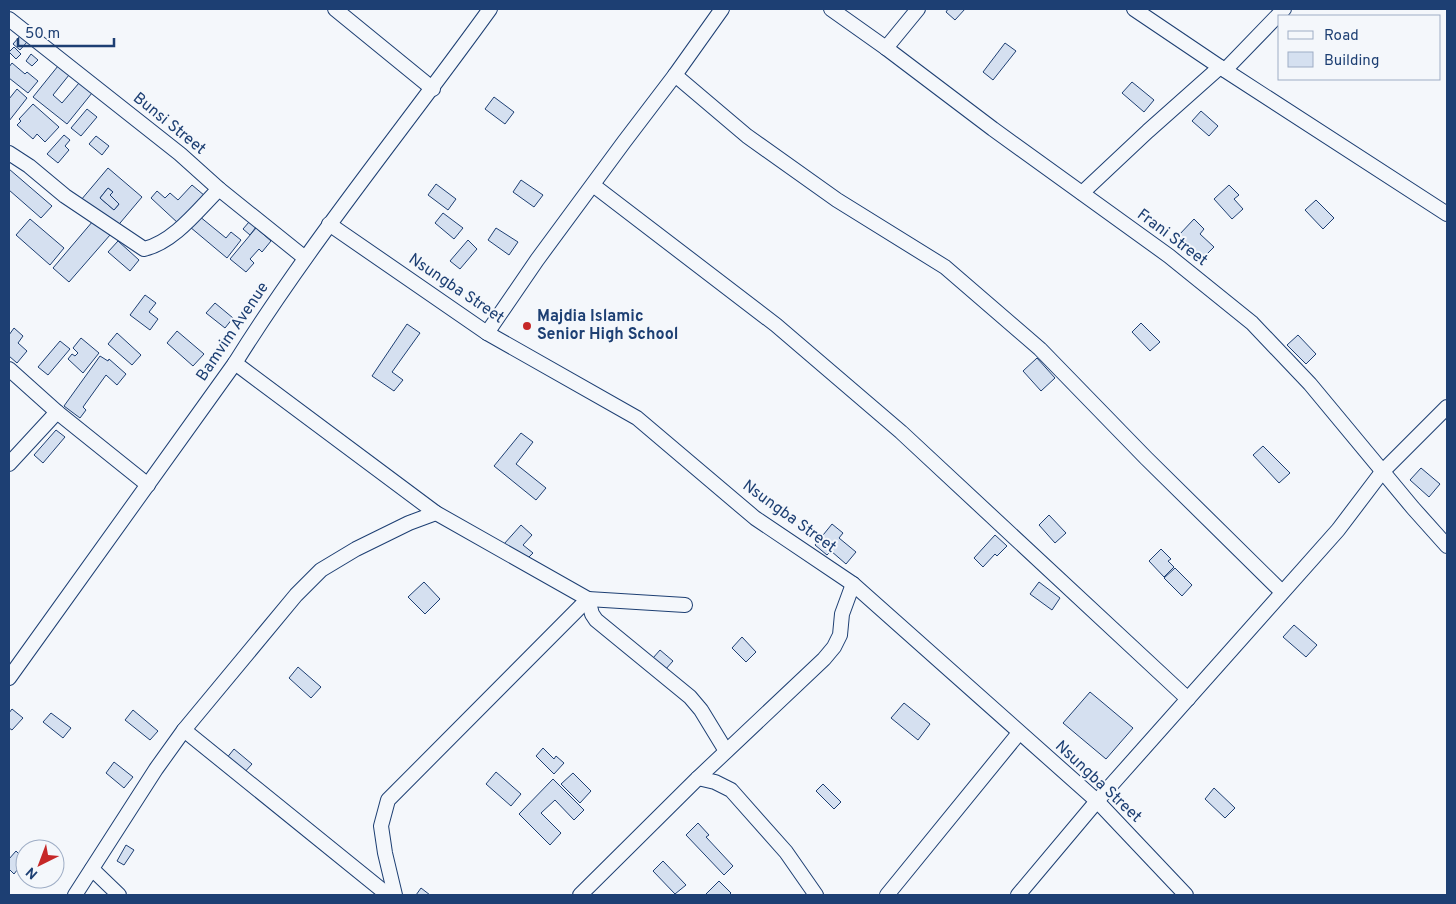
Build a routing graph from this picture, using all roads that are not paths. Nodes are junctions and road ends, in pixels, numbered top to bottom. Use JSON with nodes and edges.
{"nodes":[{"id":1,"x":335,"y":9,"type":"edge"},
{"id":2,"x":490,"y":9,"type":"edge"},
{"id":3,"x":722,"y":9,"type":"edge"},
{"id":4,"x":831,"y":9,"type":"edge"},
{"id":5,"x":918,"y":9,"type":"edge"},
{"id":6,"x":1134,"y":9,"type":"edge"},
{"id":7,"x":1280,"y":10,"type":"edge"},
{"id":8,"x":9,"y":19,"type":"edge"},
{"id":9,"x":886,"y":48,"type":"junction"},
{"id":10,"x":1222,"y":68,"type":"junction"},
{"id":11,"x":675,"y":76,"type":"junction"},
{"id":12,"x":433,"y":89,"type":"junction"},
{"id":13,"x":9,"y":153,"type":"edge"},
{"id":14,"x":592,"y":185,"type":"junction"},
{"id":15,"x":219,"y":189,"type":"junction"},
{"id":16,"x":1082,"y":193,"type":"junction"},
{"id":17,"x":1447,"y":214,"type":"edge"},
{"id":18,"x":329,"y":224,"type":"junction"},
{"id":19,"x":305,"y":258,"type":"junction"},
{"id":20,"x":487,"y":333,"type":"junction"},
{"id":21,"x":235,"y":363,"type":"junction"},
{"id":22,"x":9,"y":369,"type":"edge"},
{"id":23,"x":1447,"y":407,"type":"edge"},
{"id":24,"x":57,"y":412,"type":"junction"},
{"id":25,"x":9,"y":464,"type":"edge"},
{"id":26,"x":1382,"y":472,"type":"junction"},
{"id":27,"x":148,"y":485,"type":"junction"},
{"id":28,"x":436,"y":513,"type":"junction"},
{"id":29,"x":1447,"y":546,"type":"edge"},
{"id":30,"x":852,"y":584,"type":"junction"},
{"id":31,"x":1282,"y":592,"type":"junction"},
{"id":32,"x":588,"y":599,"type":"junction"},
{"id":33,"x":685,"y":605,"type":"dead end"},
{"id":34,"x":9,"y":678,"type":"edge"},
{"id":35,"x":1188,"y":699,"type":"junction"},
{"id":36,"x":184,"y":730,"type":"junction"},
{"id":37,"x":1019,"y":732,"type":"junction"},
{"id":38,"x":726,"y":752,"type":"junction"},
{"id":39,"x":698,"y":778,"type":"junction"},
{"id":40,"x":1097,"y":801,"type":"junction"},
{"id":41,"x":92,"y":868,"type":"junction"},
{"id":42,"x":75,"y":895,"type":"edge"},
{"id":43,"x":119,"y":895,"type":"edge"},
{"id":44,"x":388,"y":895,"type":"edge"},
{"id":45,"x":395,"y":895,"type":"edge"},
{"id":46,"x":580,"y":895,"type":"edge"},
{"id":47,"x":816,"y":895,"type":"edge"},
{"id":48,"x":887,"y":895,"type":"edge"},
{"id":49,"x":1018,"y":895,"type":"edge"},
{"id":50,"x":1186,"y":895,"type":"edge"}],
"edges":[{"from":1,"to":12,"type":"street"},
{"from":2,"to":12,"type":"street","name":"Bamvim Avenue"},
{"from":3,"to":11,"type":"street"},
{"from":4,"to":9,"type":"street","name":"Frani Street"},
{"from":5,"to":9,"type":"street"},
{"from":6,"to":10,"type":"street"},
{"from":7,"to":10,"type":"street"},
{"from":8,"to":15,"type":"street","name":"Bunsi Street"},
{"from":9,"to":16,"type":"street","name":"Frani Street"},
{"from":10,"to":16,"type":"street"},
{"from":10,"to":17,"type":"street"},
{"from":11,"to":14,"type":"street"},
{"from":11,"to":31,"type":"street"},
{"from":12,"to":18,"type":"street","name":"Bamvim Avenue"},
{"from":13,"to":15,"type":"street"},
{"from":14,"to":20,"type":"street"},
{"from":14,"to":35,"type":"street"},
{"from":15,"to":19,"type":"street","name":"Bunsi Street"},
{"from":16,"to":26,"type":"street","name":"Frani Street"},
{"from":18,"to":19,"type":"street","name":"Bamvim Avenue"},
{"from":18,"to":20,"type":"street","name":"Nsungba Street"},
{"from":19,"to":21,"type":"street","name":"Bamvim Avenue"},
{"from":20,"to":30,"type":"street","name":"Nsungba Street"},
{"from":21,"to":27,"type":"street","name":"Bamvim Avenue"},
{"from":21,"to":28,"type":"street"},
{"from":22,"to":24,"type":"street"},
{"from":23,"to":26,"type":"street"},
{"from":24,"to":25,"type":"street"},
{"from":24,"to":27,"type":"street"},
{"from":26,"to":29,"type":"street","name":"Frani Street"},
{"from":26,"to":31,"type":"street"},
{"from":27,"to":34,"type":"street","name":"Bamvim Avenue"},
{"from":28,"to":32,"type":"street"},
{"from":28,"to":36,"type":"street"},
{"from":30,"to":37,"type":"street","name":"Nsungba Street"},
{"from":30,"to":38,"type":"street"},
{"from":31,"to":35,"type":"street"},
{"from":32,"to":33,"type":"street"},
{"from":32,"to":38,"type":"street"},
{"from":32,"to":45,"type":"street"},
{"from":35,"to":40,"type":"street"},
{"from":36,"to":41,"type":"street"},
{"from":36,"to":44,"type":"street"},
{"from":37,"to":40,"type":"street","name":"Nsungba Street"},
{"from":37,"to":48,"type":"street"},
{"from":38,"to":39,"type":"street"},
{"from":39,"to":46,"type":"street"},
{"from":39,"to":47,"type":"street"},
{"from":40,"to":49,"type":"street"},
{"from":40,"to":50,"type":"street","name":"Nsungba Street"},
{"from":41,"to":42,"type":"street"},
{"from":41,"to":43,"type":"street"}]}
